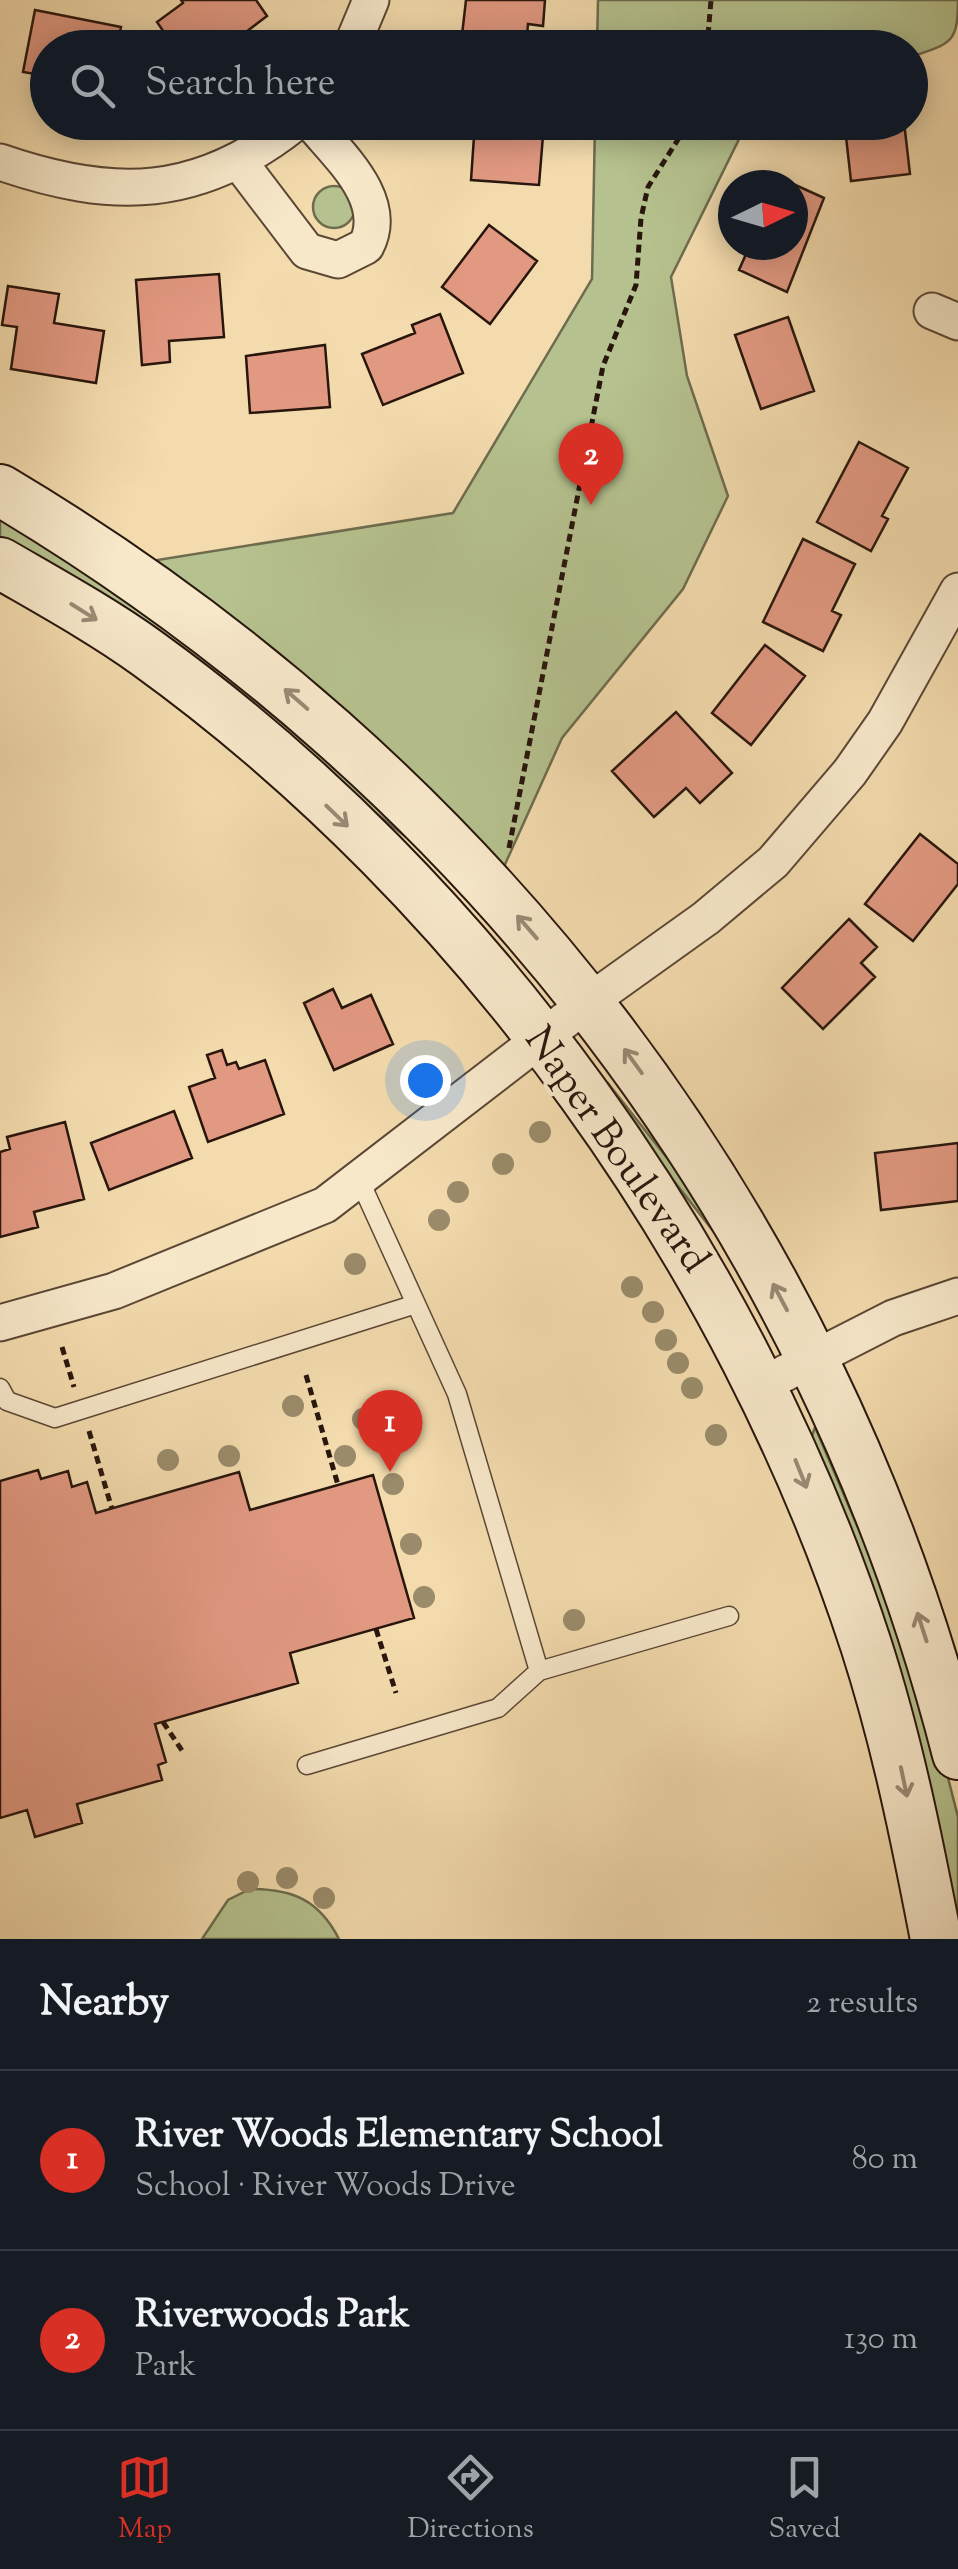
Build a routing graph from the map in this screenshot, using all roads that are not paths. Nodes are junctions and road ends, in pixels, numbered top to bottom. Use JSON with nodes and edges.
{"nodes":[{"id":1,"x":372,"y":0,"type":"edge"},
{"id":2,"x":359,"y":30,"type":"edge"},
{"id":3,"x":271,"y":140,"type":"edge"},
{"id":4,"x":324,"y":140,"type":"edge"},
{"id":5,"x":0,"y":162,"type":"edge"},
{"id":6,"x":240,"y":163,"type":"junction"},
{"id":7,"x":0,"y":490,"type":"edge"},
{"id":8,"x":0,"y":564,"type":"edge"},
{"id":9,"x":958,"y":591,"type":"edge"},
{"id":10,"x":950,"y":628,"type":"edge"},
{"id":11,"x":590,"y":1001,"type":"junction"},
{"id":12,"x":541,"y":1038,"type":"junction"},
{"id":13,"x":360,"y":1179,"type":"junction"},
{"id":14,"x":958,"y":1296,"type":"edge"},
{"id":15,"x":416,"y":1304,"type":"junction"},
{"id":16,"x":0,"y":1323,"type":"edge"},
{"id":17,"x":812,"y":1359,"type":"junction"},
{"id":18,"x":762,"y":1385,"type":"junction"},
{"id":19,"x":0,"y":1388,"type":"edge"},
{"id":20,"x":729,"y":1616,"type":"dead end"},
{"id":21,"x":539,"y":1671,"type":"junction"},
{"id":22,"x":958,"y":1754,"type":"edge"},
{"id":23,"x":307,"y":1765,"type":"dead end"},
{"id":24,"x":936,"y":1939,"type":"edge"}],
"edges":[{"from":1,"to":2,"type":"street"},
{"from":3,"to":6,"type":"street"},
{"from":4,"to":6,"type":"street"},
{"from":5,"to":6,"type":"street"},
{"from":11,"to":7,"type":"main road","name":"Naper Boulevard","one_way":true},
{"from":8,"to":12,"type":"main road","name":"Naper Boulevard","one_way":true},
{"from":9,"to":10,"type":"street"},
{"from":10,"to":11,"type":"street"},
{"from":11,"to":12,"type":"street"},
{"from":17,"to":11,"type":"main road","name":"Naper Boulevard","one_way":true},
{"from":12,"to":13,"type":"street"},
{"from":12,"to":18,"type":"main road","name":"Naper Boulevard"},
{"from":13,"to":15,"type":"lane"},
{"from":13,"to":16,"type":"street"},
{"from":14,"to":17,"type":"street"},
{"from":15,"to":19,"type":"lane"},
{"from":15,"to":21,"type":"lane"},
{"from":17,"to":18,"type":"street"},
{"from":22,"to":17,"type":"main road","name":"Naper Boulevard","one_way":true},
{"from":18,"to":24,"type":"main road","name":"Naper Boulevard","one_way":true},
{"from":20,"to":21,"type":"lane"},
{"from":21,"to":23,"type":"lane"}]}
